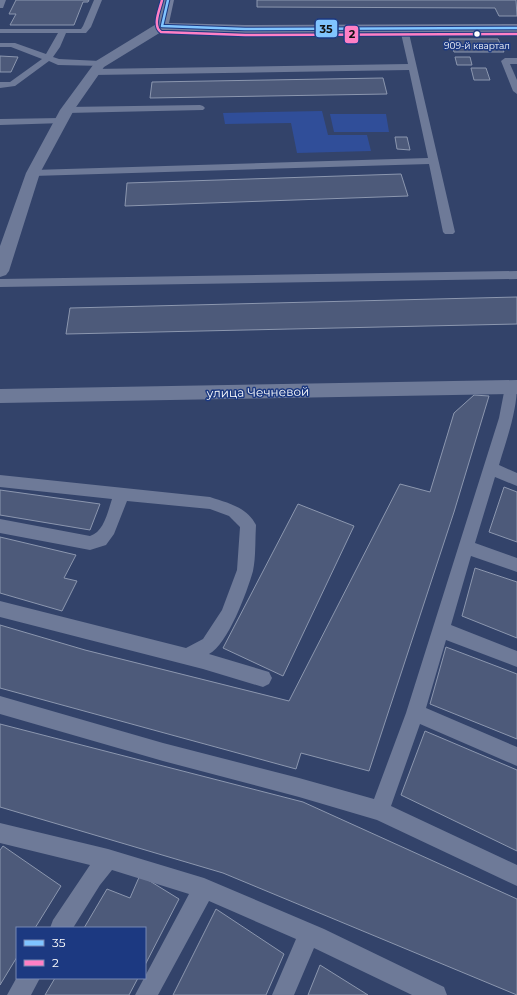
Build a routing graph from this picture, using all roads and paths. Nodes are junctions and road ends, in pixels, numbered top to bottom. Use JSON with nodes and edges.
{"nodes":[{"id":1,"x":2,"y":0,"type":"edge"},
{"id":2,"x":98,"y":0,"type":"edge"},
{"id":3,"x":168,"y":0,"type":"edge"},
{"id":4,"x":0,"y":6,"type":"edge"},
{"id":5,"x":162,"y":26,"type":"junction"},
{"id":6,"x":517,"y":28,"type":"edge"},
{"id":7,"x":404,"y":29,"type":"junction"},
{"id":8,"x":0,"y":31,"type":"edge"},
{"id":9,"x":63,"y":32,"type":"junction"},
{"id":10,"x":0,"y":45,"type":"edge"},
{"id":11,"x":48,"y":58,"type":"junction"},
{"id":12,"x":517,"y":61,"type":"edge"},
{"id":13,"x":97,"y":68,"type":"junction"},
{"id":14,"x":412,"y":68,"type":"junction"},
{"id":15,"x":0,"y":85,"type":"edge"},
{"id":16,"x":517,"y":91,"type":"edge"},
{"id":17,"x":200,"y":108,"type":"dead end"},
{"id":18,"x":64,"y":116,"type":"junction"},
{"id":19,"x":0,"y":122,"type":"edge"},
{"id":20,"x":434,"y":161,"type":"junction"},
{"id":21,"x":33,"y":173,"type":"junction"},
{"id":22,"x":449,"y":232,"type":"dead end"},
{"id":23,"x":0,"y":271,"type":"edge"},
{"id":24,"x":517,"y":275,"type":"edge"},
{"id":25,"x":0,"y":283,"type":"edge"},
{"id":26,"x":514,"y":387,"type":"edge"},
{"id":27,"x":0,"y":396,"type":"edge"},
{"id":28,"x":491,"y":468,"type":"junction"},
{"id":29,"x":517,"y":480,"type":"edge"},
{"id":30,"x":0,"y":481,"type":"edge"},
{"id":31,"x":122,"y":493,"type":"junction"},
{"id":32,"x":0,"y":526,"type":"edge"},
{"id":33,"x":468,"y":547,"type":"junction"},
{"id":34,"x":517,"y":565,"type":"edge"},
{"id":35,"x":0,"y":609,"type":"edge"},
{"id":36,"x":442,"y":630,"type":"junction"},
{"id":37,"x":186,"y":657,"type":"junction"},
{"id":38,"x":517,"y":659,"type":"edge"},
{"id":39,"x":263,"y":678,"type":"dead end"},
{"id":40,"x":0,"y":705,"type":"edge"},
{"id":41,"x":415,"y":713,"type":"junction"},
{"id":42,"x":517,"y":757,"type":"edge"},
{"id":43,"x":380,"y":811,"type":"junction"},
{"id":44,"x":0,"y":834,"type":"edge"},
{"id":45,"x":108,"y":859,"type":"junction"},
{"id":46,"x":517,"y":876,"type":"edge"},
{"id":47,"x":204,"y":888,"type":"junction"},
{"id":48,"x":62,"y":927,"type":"edge"},
{"id":49,"x":309,"y":935,"type":"junction"},
{"id":50,"x":28,"y":979,"type":"edge"},
{"id":51,"x":414,"y":990,"type":"edge"},
{"id":52,"x":18,"y":995,"type":"edge"},
{"id":53,"x":146,"y":995,"type":"edge"},
{"id":54,"x":282,"y":995,"type":"edge"},
{"id":55,"x":436,"y":995,"type":"edge"}],
"edges":[{"from":1,"to":4,"type":"lane"},
{"from":2,"to":9,"type":"lane"},
{"from":3,"to":5,"type":"street"},
{"from":5,"to":7,"type":"street"},
{"from":5,"to":13,"type":"street"},
{"from":6,"to":7,"type":"street"},
{"from":7,"to":14,"type":"lane"},
{"from":8,"to":9,"type":"lane"},
{"from":9,"to":11,"type":"lane"},
{"from":10,"to":11,"type":"lane"},
{"from":11,"to":13,"type":"lane"},
{"from":11,"to":15,"type":"lane"},
{"from":12,"to":16,"type":"lane"},
{"from":13,"to":14,"type":"lane"},
{"from":13,"to":18,"type":"street"},
{"from":14,"to":20,"type":"lane"},
{"from":17,"to":18,"type":"lane"},
{"from":18,"to":19,"type":"lane"},
{"from":18,"to":21,"type":"street"},
{"from":20,"to":21,"type":"lane"},
{"from":20,"to":22,"type":"lane"},
{"from":21,"to":23,"type":"street"},
{"from":24,"to":25,"type":"lane"},
{"from":26,"to":27,"type":"street","name":"улица Чечневой"},
{"from":26,"to":28,"type":"lane"},
{"from":28,"to":29,"type":"lane"},
{"from":28,"to":33,"type":"lane"},
{"from":30,"to":31,"type":"lane"},
{"from":31,"to":32,"type":"lane"},
{"from":31,"to":37,"type":"lane"},
{"from":33,"to":34,"type":"lane"},
{"from":33,"to":36,"type":"lane"},
{"from":35,"to":37,"type":"lane"},
{"from":36,"to":38,"type":"lane"},
{"from":36,"to":41,"type":"lane"},
{"from":37,"to":39,"type":"lane"},
{"from":40,"to":43,"type":"lane"},
{"from":41,"to":42,"type":"lane"},
{"from":41,"to":43,"type":"lane"},
{"from":43,"to":46,"type":"lane"},
{"from":44,"to":45,"type":"lane"},
{"from":45,"to":47,"type":"lane"},
{"from":45,"to":48,"type":"lane"},
{"from":47,"to":49,"type":"lane"},
{"from":47,"to":53,"type":"lane"},
{"from":49,"to":51,"type":"lane"},
{"from":49,"to":54,"type":"lane"},
{"from":50,"to":52,"type":"lane"},
{"from":51,"to":55,"type":"lane"}]}
